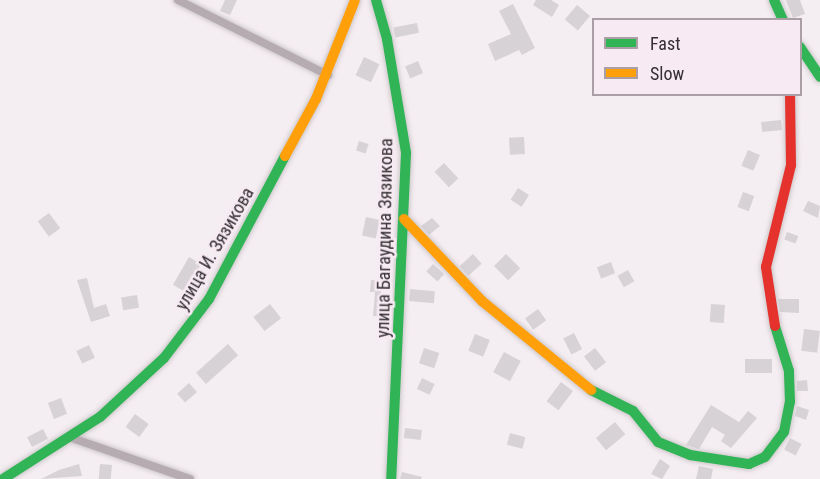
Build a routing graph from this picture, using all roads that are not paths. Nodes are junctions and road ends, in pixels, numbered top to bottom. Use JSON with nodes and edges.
{"nodes":[{"id":1,"x":177,"y":0,"type":"edge"},
{"id":2,"x":355,"y":0,"type":"edge"},
{"id":3,"x":376,"y":0,"type":"edge"},
{"id":4,"x":775,"y":3,"type":"edge"},
{"id":5,"x":778,"y":18,"type":"edge"},
{"id":6,"x":782,"y":18,"type":"edge"},
{"id":7,"x":802,"y":49,"type":"edge"},
{"id":8,"x":328,"y":75,"type":"junction"},
{"id":9,"x":820,"y":77,"type":"edge"},
{"id":10,"x":790,"y":96,"type":"edge"},
{"id":11,"x":404,"y":219,"type":"junction"},
{"id":12,"x":72,"y":438,"type":"junction"},
{"id":13,"x":3,"y":479,"type":"edge"},
{"id":14,"x":190,"y":479,"type":"edge"},
{"id":15,"x":391,"y":479,"type":"edge"}],
"edges":[{"from":1,"to":8,"type":"street"},
{"from":2,"to":8,"type":"street","name":"улица И. Зязикова"},
{"from":3,"to":11,"type":"street","name":"улица Багаудина Зязикова"},
{"from":4,"to":5,"type":"street"},
{"from":4,"to":6,"type":"street"},
{"from":7,"to":9,"type":"street"},
{"from":8,"to":12,"type":"street","name":"улица И. Зязикова"},
{"from":10,"to":11,"type":"street"},
{"from":11,"to":15,"type":"street","name":"улица Багаудина Зязикова"},
{"from":12,"to":13,"type":"street","name":"улица И. Зязикова"},
{"from":12,"to":14,"type":"street"}]}
